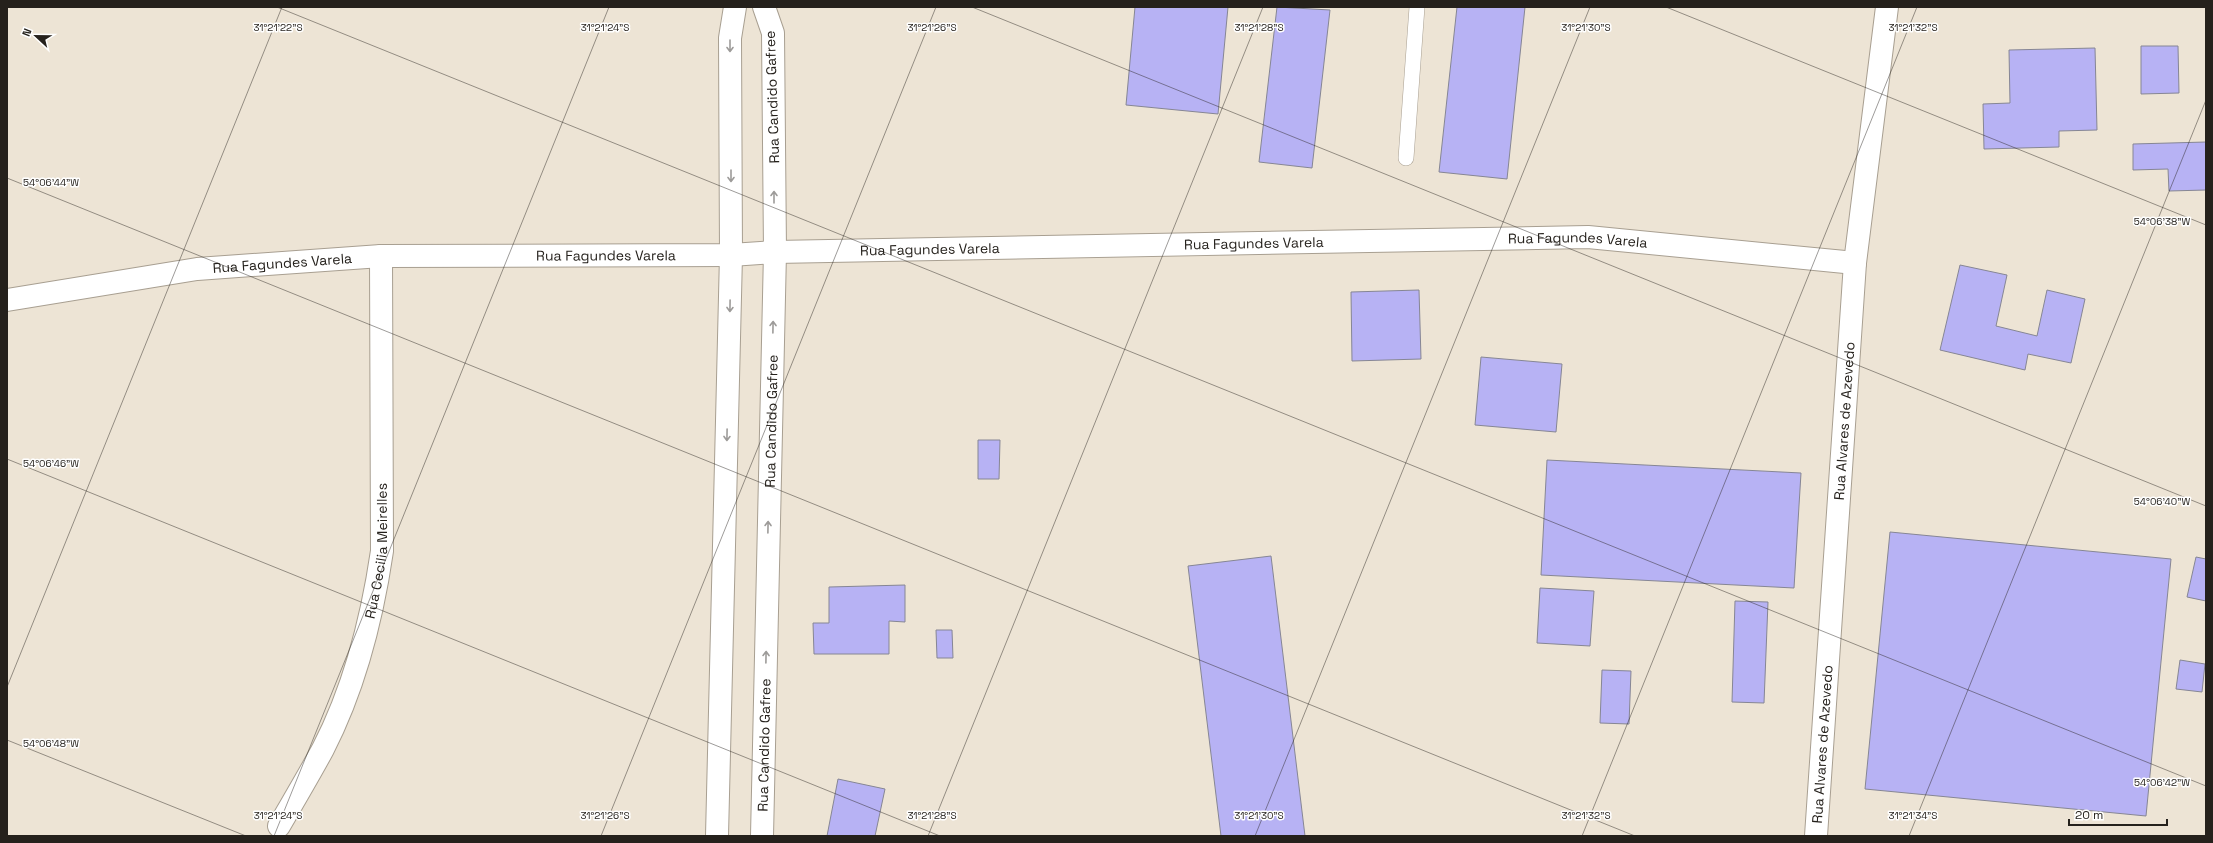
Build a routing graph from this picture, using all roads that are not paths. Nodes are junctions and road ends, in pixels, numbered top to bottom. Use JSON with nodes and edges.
{"nodes":[{"id":1,"x":735,"y":7,"type":"edge"},
{"id":2,"x":764,"y":7,"type":"edge"},
{"id":3,"x":1417,"y":7,"type":"edge"},
{"id":4,"x":1887,"y":7,"type":"edge"},
{"id":5,"x":1406,"y":158,"type":"dead end"},
{"id":6,"x":774,"y":252,"type":"junction"},
{"id":7,"x":731,"y":255,"type":"junction"},
{"id":8,"x":381,"y":256,"type":"junction"},
{"id":9,"x":1855,"y":262,"type":"junction"},
{"id":10,"x":7,"y":300,"type":"edge"},
{"id":11,"x":279,"y":826,"type":"dead end"},
{"id":12,"x":717,"y":836,"type":"edge"},
{"id":13,"x":762,"y":836,"type":"edge"},
{"id":14,"x":1816,"y":836,"type":"edge"}],
"edges":[{"from":1,"to":7,"type":"street","one_way":true},
{"from":6,"to":2,"type":"street","name":"Rua Candido Gafree","one_way":true},
{"from":3,"to":5,"type":"lane"},
{"from":4,"to":9,"type":"street","name":"Rua Alvares de Azevedo"},
{"from":6,"to":7,"type":"street","name":"Rua Fagundes Varela"},
{"from":6,"to":9,"type":"street","name":"Rua Fagundes Varela"},
{"from":13,"to":6,"type":"street","name":"Rua Candido Gafree","one_way":true},
{"from":7,"to":8,"type":"street","name":"Rua Fagundes Varela"},
{"from":7,"to":12,"type":"street","one_way":true},
{"from":8,"to":10,"type":"street","name":"Rua Fagundes Varela"},
{"from":8,"to":11,"type":"street","name":"Rua Cecilia Meirelles"},
{"from":9,"to":14,"type":"street","name":"Rua Alvares de Azevedo"}]}
